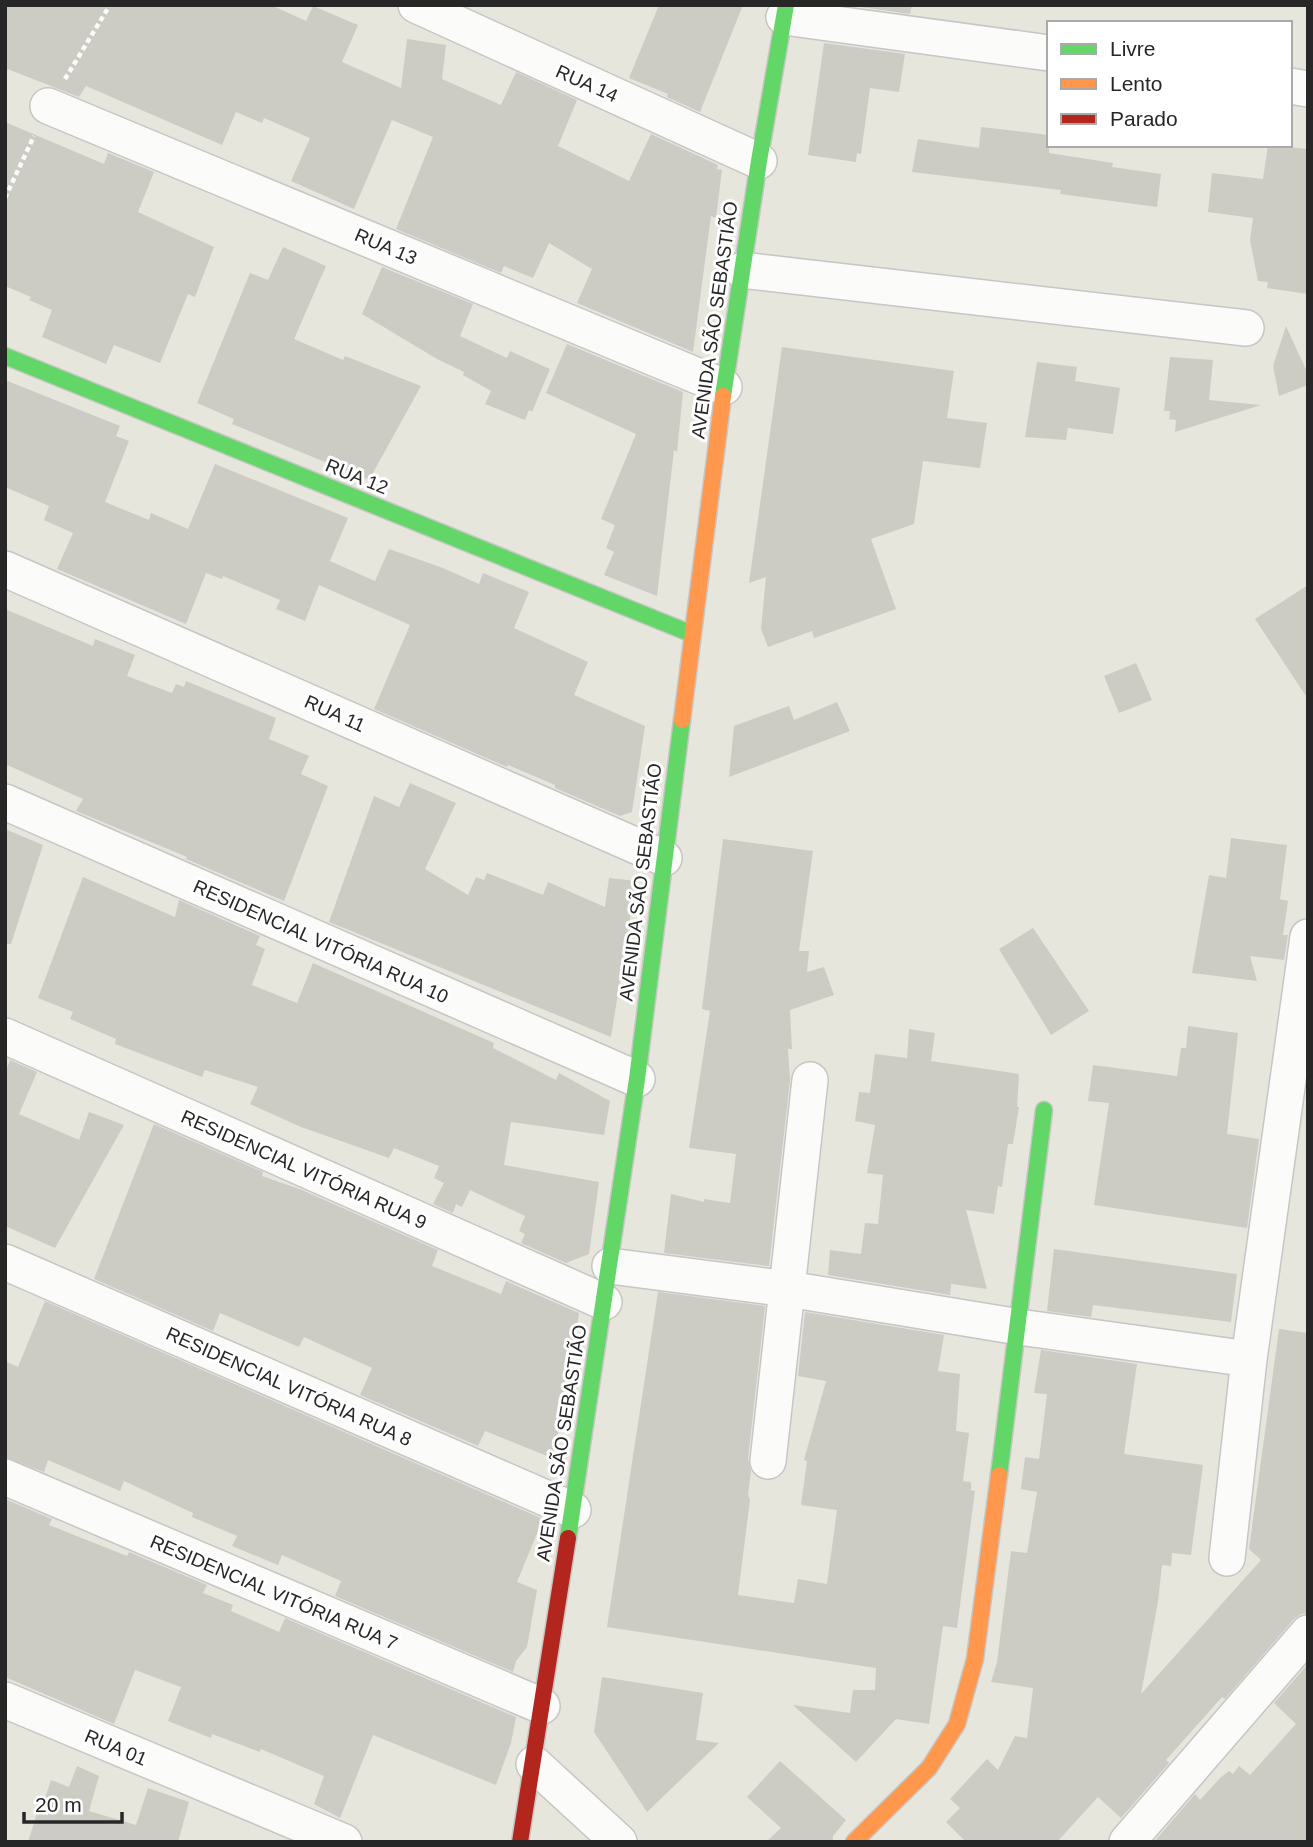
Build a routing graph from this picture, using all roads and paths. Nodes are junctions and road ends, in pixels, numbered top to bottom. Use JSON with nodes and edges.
{"nodes":[{"id":1,"x":416,"y":5,"type":"edge"},
{"id":2,"x":785,"y":11,"type":"edge"},
{"id":3,"x":1047,"y":53,"type":"edge"},
{"id":4,"x":48,"y":106,"type":"dead end"},
{"id":5,"x":759,"y":161,"type":"junction"},
{"id":6,"x":742,"y":270,"type":"junction"},
{"id":7,"x":1247,"y":328,"type":"dead end"},
{"id":8,"x":5,"y":356,"type":"edge"},
{"id":9,"x":724,"y":387,"type":"junction"},
{"id":10,"x":5,"y":569,"type":"edge"},
{"id":11,"x":692,"y":634,"type":"junction"},
{"id":12,"x":5,"y":802,"type":"edge"},
{"id":13,"x":664,"y":858,"type":"junction"},
{"id":14,"x":1306,"y":954,"type":"edge"},
{"id":15,"x":5,"y":1036,"type":"edge"},
{"id":16,"x":637,"y":1079,"type":"junction"},
{"id":17,"x":810,"y":1080,"type":"dead end"},
{"id":18,"x":1044,"y":1110,"type":"dead end"},
{"id":19,"x":5,"y":1262,"type":"edge"},
{"id":20,"x":610,"y":1266,"type":"junction"},
{"id":21,"x":788,"y":1289,"type":"junction"},
{"id":22,"x":604,"y":1303,"type":"junction"},
{"id":23,"x":1019,"y":1327,"type":"junction"},
{"id":24,"x":1249,"y":1359,"type":"junction"},
{"id":25,"x":768,"y":1461,"type":"dead end"},
{"id":26,"x":5,"y":1478,"type":"edge"},
{"id":27,"x":573,"y":1510,"type":"junction"},
{"id":28,"x":1227,"y":1558,"type":"dead end"},
{"id":29,"x":1308,"y":1633,"type":"edge"},
{"id":30,"x":5,"y":1700,"type":"edge"},
{"id":31,"x":542,"y":1706,"type":"junction"},
{"id":32,"x":534,"y":1764,"type":"junction"},
{"id":33,"x":344,"y":1842,"type":"edge"},
{"id":34,"x":520,"y":1842,"type":"edge"},
{"id":35,"x":619,"y":1842,"type":"edge"},
{"id":36,"x":854,"y":1842,"type":"edge"},
{"id":37,"x":1127,"y":1842,"type":"edge"}],
"edges":[{"from":1,"to":5,"type":"street","name":"RUA 14"},
{"from":2,"to":3,"type":"street"},
{"from":2,"to":5,"type":"street","name":"AVENIDA SÃO SEBASTIÃO"},
{"from":4,"to":9,"type":"street","name":"RUA 13"},
{"from":5,"to":6,"type":"street","name":"AVENIDA SÃO SEBASTIÃO"},
{"from":6,"to":7,"type":"street"},
{"from":6,"to":9,"type":"street","name":"AVENIDA SÃO SEBASTIÃO"},
{"from":8,"to":11,"type":"street","name":"RUA 12"},
{"from":9,"to":11,"type":"street","name":"AVENIDA SÃO SEBASTIÃO"},
{"from":10,"to":13,"type":"street","name":"RUA 11"},
{"from":11,"to":13,"type":"street","name":"AVENIDA SÃO SEBASTIÃO"},
{"from":12,"to":16,"type":"street","name":"RESIDENCIAL VITÓRIA RUA 10"},
{"from":13,"to":16,"type":"street","name":"AVENIDA SÃO SEBASTIÃO"},
{"from":14,"to":24,"type":"street"},
{"from":15,"to":22,"type":"street","name":"RESIDENCIAL VITÓRIA RUA 9"},
{"from":16,"to":20,"type":"street","name":"AVENIDA SÃO SEBASTIÃO"},
{"from":17,"to":21,"type":"street"},
{"from":18,"to":23,"type":"street"},
{"from":19,"to":27,"type":"street","name":"RESIDENCIAL VITÓRIA RUA 8"},
{"from":20,"to":21,"type":"street"},
{"from":20,"to":22,"type":"street","name":"AVENIDA SÃO SEBASTIÃO"},
{"from":21,"to":23,"type":"street"},
{"from":21,"to":25,"type":"street"},
{"from":22,"to":27,"type":"street","name":"AVENIDA SÃO SEBASTIÃO"},
{"from":23,"to":24,"type":"street"},
{"from":23,"to":36,"type":"street"},
{"from":24,"to":28,"type":"street"},
{"from":26,"to":31,"type":"street","name":"RESIDENCIAL VITÓRIA RUA 7"},
{"from":27,"to":31,"type":"street","name":"AVENIDA SÃO SEBASTIÃO"},
{"from":29,"to":37,"type":"street"},
{"from":30,"to":33,"type":"street","name":"RUA 01"},
{"from":31,"to":32,"type":"street","name":"AVENIDA SÃO SEBASTIÃO"},
{"from":32,"to":34,"type":"street","name":"AVENIDA SÃO SEBASTIÃO"},
{"from":32,"to":35,"type":"street"}]}
